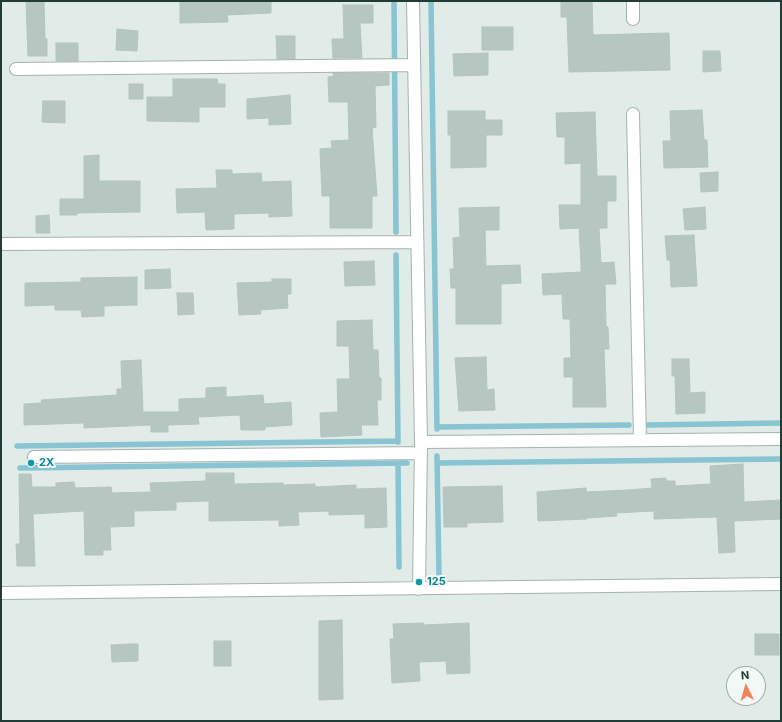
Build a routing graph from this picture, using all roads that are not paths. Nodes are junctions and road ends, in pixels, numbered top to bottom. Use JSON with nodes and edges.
{"nodes":[{"id":1,"x":413,"y":1,"type":"edge"},
{"id":2,"x":633,"y":1,"type":"edge"},
{"id":3,"x":633,"y":19,"type":"dead end"},
{"id":4,"x":414,"y":66,"type":"junction"},
{"id":5,"x":16,"y":68,"type":"dead end"},
{"id":6,"x":633,"y":114,"type":"dead end"},
{"id":7,"x":417,"y":242,"type":"junction"},
{"id":8,"x":1,"y":244,"type":"edge"},
{"id":9,"x":781,"y":439,"type":"edge"},
{"id":10,"x":640,"y":440,"type":"junction"},
{"id":11,"x":421,"y":448,"type":"junction"},
{"id":12,"x":34,"y":457,"type":"dead end"},
{"id":13,"x":781,"y":584,"type":"edge"},
{"id":14,"x":419,"y":589,"type":"junction"},
{"id":15,"x":1,"y":593,"type":"edge"}],
"edges":[{"from":1,"to":4,"type":"street"},
{"from":2,"to":3,"type":"street"},
{"from":4,"to":5,"type":"street"},
{"from":4,"to":7,"type":"street"},
{"from":6,"to":10,"type":"street"},
{"from":7,"to":8,"type":"street"},
{"from":7,"to":11,"type":"street"},
{"from":9,"to":10,"type":"street"},
{"from":10,"to":11,"type":"street"},
{"from":11,"to":12,"type":"street"},
{"from":11,"to":14,"type":"street"},
{"from":13,"to":14,"type":"street"},
{"from":14,"to":15,"type":"street"}]}
